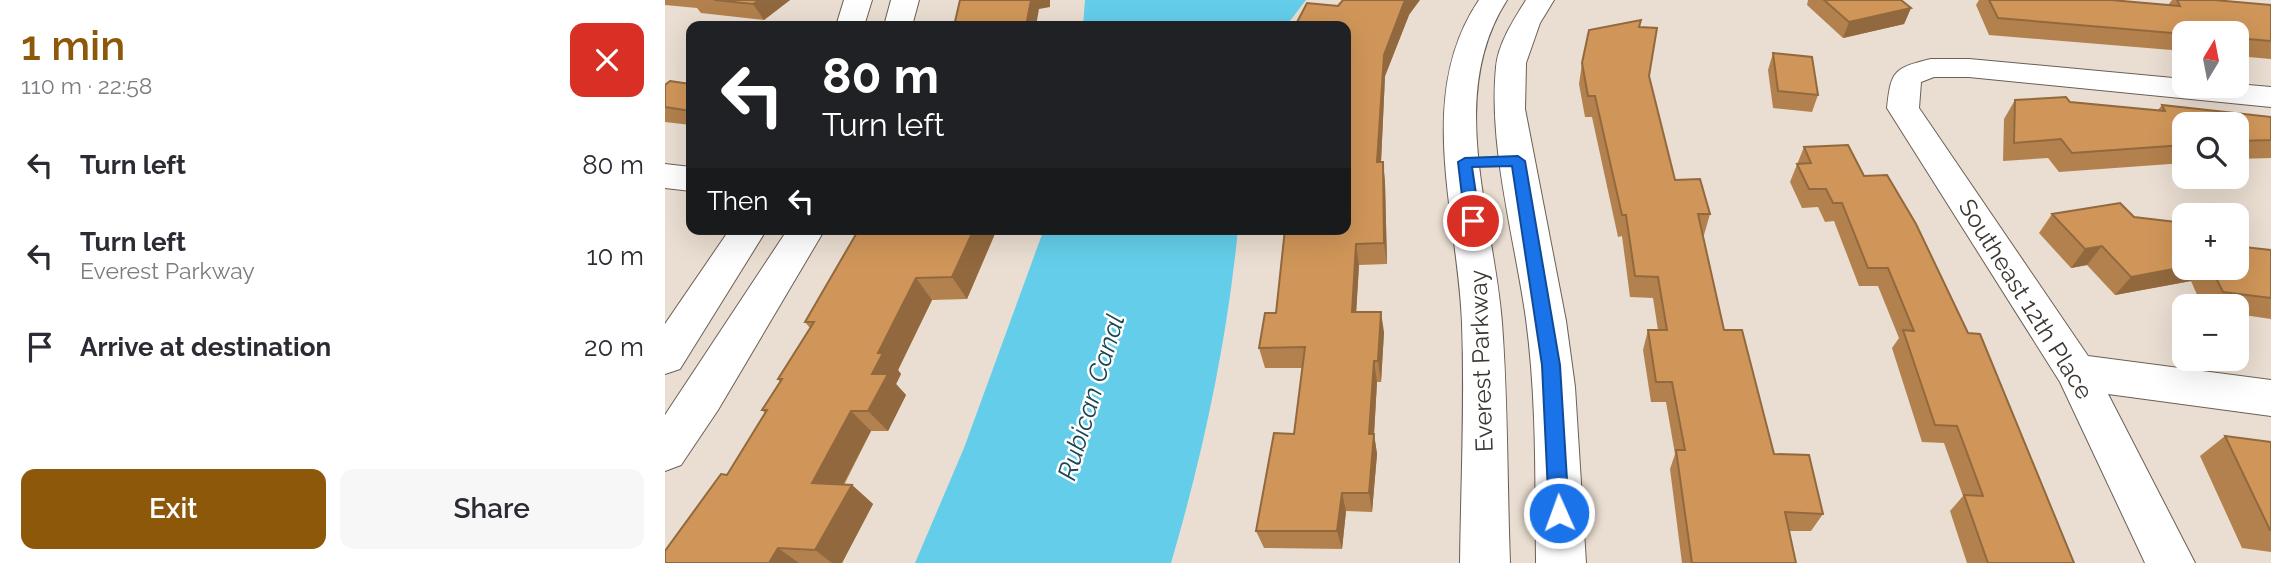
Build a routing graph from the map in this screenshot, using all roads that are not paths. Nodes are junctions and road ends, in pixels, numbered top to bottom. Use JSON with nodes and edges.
{"nodes":[{"id":1,"x":858,"y":0,"type":"edge"},
{"id":2,"x":905,"y":0,"type":"edge"},
{"id":3,"x":1493,"y":0,"type":"edge"},
{"id":4,"x":1540,"y":0,"type":"edge"},
{"id":5,"x":852,"y":21,"type":"edge"},
{"id":6,"x":899,"y":21,"type":"edge"},
{"id":7,"x":2271,"y":97,"type":"edge"},
{"id":8,"x":1518,"y":161,"type":"junction"},
{"id":9,"x":1465,"y":162,"type":"junction"},
{"id":10,"x":665,"y":176,"type":"edge"},
{"id":11,"x":686,"y":178,"type":"edge"},
{"id":12,"x":745,"y":235,"type":"edge"},
{"id":13,"x":803,"y":235,"type":"edge"},
{"id":14,"x":665,"y":356,"type":"edge"},
{"id":15,"x":2076,"y":372,"type":"junction"},
{"id":16,"x":2271,"y":398,"type":"edge"},
{"id":17,"x":665,"y":451,"type":"edge"},
{"id":18,"x":1485,"y":563,"type":"edge"},
{"id":19,"x":1561,"y":563,"type":"edge"},
{"id":20,"x":2170,"y":563,"type":"edge"}],
"edges":[{"from":1,"to":5,"type":"street"},
{"from":2,"to":6,"type":"street"},
{"from":3,"to":9,"type":"street","name":"Everest Parkway"},
{"from":4,"to":8,"type":"street"},
{"from":7,"to":15,"type":"street","name":"Southeast 12th Place"},
{"from":8,"to":9,"type":"street"},
{"from":8,"to":19,"type":"street"},
{"from":9,"to":18,"type":"street","name":"Everest Parkway"},
{"from":10,"to":11,"type":"street"},
{"from":12,"to":14,"type":"street"},
{"from":13,"to":17,"type":"street"},
{"from":15,"to":16,"type":"street"},
{"from":15,"to":20,"type":"street","name":"Southeast 12th Place"}]}
